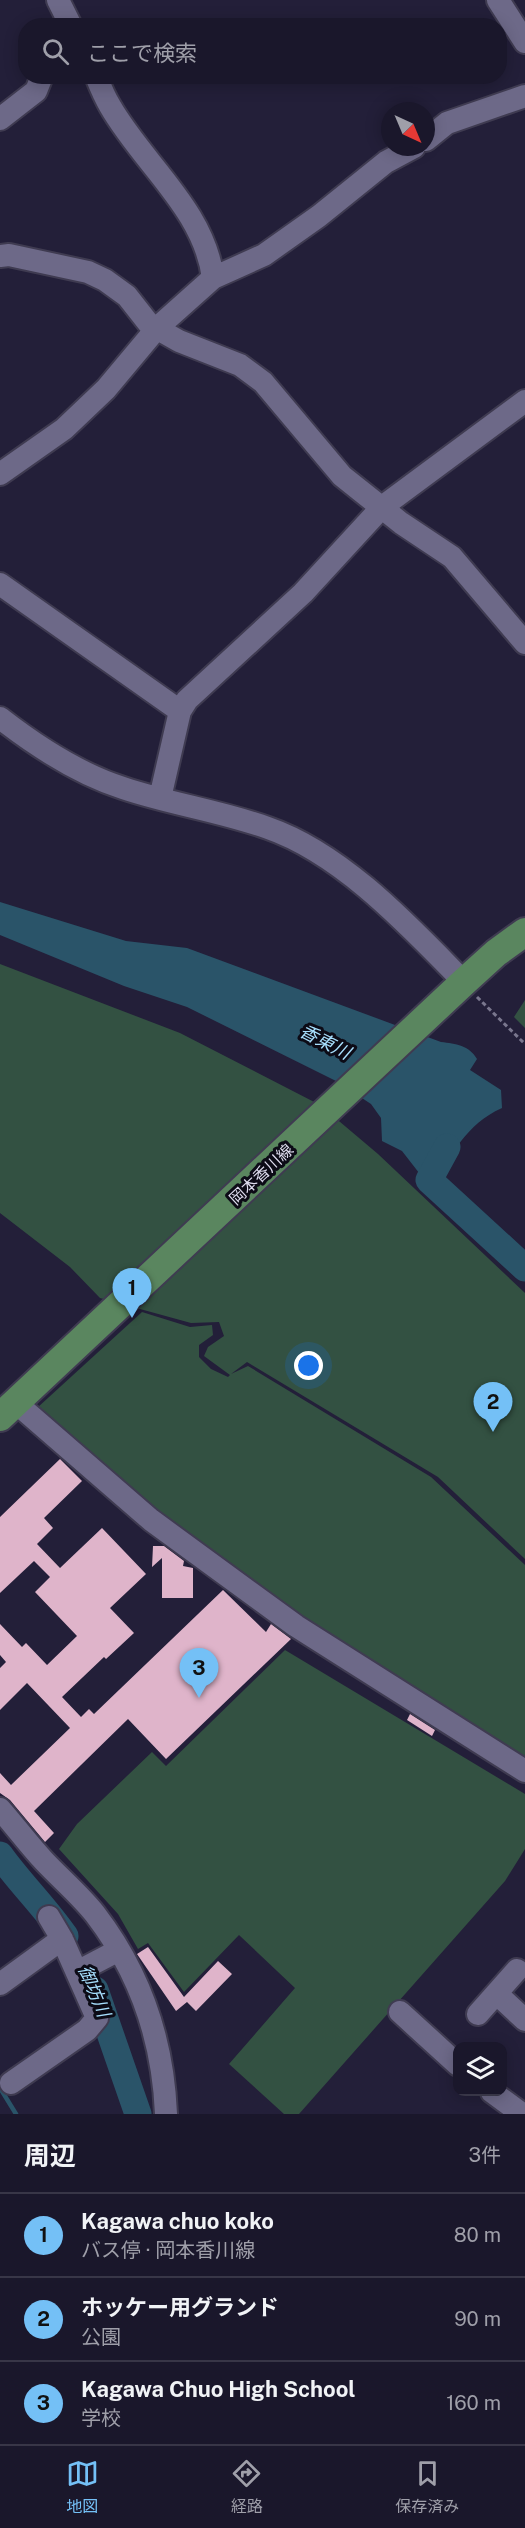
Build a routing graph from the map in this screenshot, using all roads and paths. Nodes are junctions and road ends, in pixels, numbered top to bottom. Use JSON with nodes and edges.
{"nodes":[{"id":1,"x":58,"y":0,"type":"edge"},
{"id":2,"x":498,"y":0,"type":"edge"},
{"id":3,"x":67,"y":18,"type":"edge"},
{"id":4,"x":525,"y":42,"type":"edge"},
{"id":5,"x":39,"y":84,"type":"edge"},
{"id":6,"x":100,"y":84,"type":"edge"},
{"id":7,"x":525,"y":96,"type":"edge"},
{"id":8,"x":0,"y":119,"type":"edge"},
{"id":9,"x":435,"y":133,"type":"edge"},
{"id":10,"x":397,"y":156,"type":"edge"},
{"id":11,"x":0,"y":256,"type":"edge"},
{"id":12,"x":213,"y":278,"type":"junction"},
{"id":13,"x":157,"y":328,"type":"junction"},
{"id":14,"x":525,"y":401,"type":"edge"},
{"id":15,"x":0,"y":474,"type":"edge"},
{"id":16,"x":381,"y":507,"type":"junction"},
{"id":17,"x":0,"y":584,"type":"edge"},
{"id":18,"x":525,"y":643,"type":"edge"},
{"id":19,"x":180,"y":711,"type":"junction"},
{"id":20,"x":0,"y":718,"type":"edge"},
{"id":21,"x":160,"y":798,"type":"junction"},
{"id":22,"x":525,"y":932,"type":"edge"},
{"id":23,"x":460,"y":992,"type":"junction"},
{"id":24,"x":525,"y":1044,"type":"edge"},
{"id":25,"x":10,"y":1403,"type":"edge"},
{"id":26,"x":525,"y":1771,"type":"edge"},
{"id":27,"x":0,"y":1809,"type":"edge"},
{"id":28,"x":49,"y":1917,"type":"dead end"},
{"id":29,"x":62,"y":1939,"type":"junction"},
{"id":30,"x":119,"y":1950,"type":"junction"},
{"id":31,"x":517,"y":1970,"type":"dead end"},
{"id":32,"x":77,"y":1972,"type":"junction"},
{"id":33,"x":0,"y":1983,"type":"edge"},
{"id":34,"x":497,"y":1994,"type":"junction"},
{"id":35,"x":400,"y":2012,"type":"dead end"},
{"id":36,"x":478,"y":2014,"type":"dead end"},
{"id":37,"x":525,"y":2020,"type":"edge"},
{"id":38,"x":453,"y":2060,"type":"edge"},
{"id":39,"x":11,"y":2083,"type":"dead end"},
{"id":40,"x":499,"y":2096,"type":"edge"},
{"id":41,"x":166,"y":2114,"type":"edge"},
{"id":42,"x":522,"y":2114,"type":"edge"}],
"edges":[{"from":1,"to":3,"type":"street"},
{"from":2,"to":4,"type":"street"},
{"from":5,"to":8,"type":"street"},
{"from":6,"to":12,"type":"street"},
{"from":7,"to":9,"type":"street"},
{"from":10,"to":12,"type":"street"},
{"from":11,"to":13,"type":"street"},
{"from":12,"to":13,"type":"street"},
{"from":13,"to":15,"type":"street"},
{"from":13,"to":16,"type":"street"},
{"from":14,"to":16,"type":"street"},
{"from":16,"to":18,"type":"street"},
{"from":16,"to":19,"type":"street"},
{"from":17,"to":19,"type":"street"},
{"from":19,"to":21,"type":"street"},
{"from":20,"to":21,"type":"street"},
{"from":21,"to":23,"type":"street"},
{"from":22,"to":23,"type":"main road","name":"岡本香川線"},
{"from":23,"to":24,"type":"path"},
{"from":23,"to":25,"type":"main road","name":"岡本香川線"},
{"from":25,"to":26,"type":"street"},
{"from":27,"to":30,"type":"street"},
{"from":28,"to":29,"type":"street"},
{"from":29,"to":32,"type":"street"},
{"from":29,"to":33,"type":"street"},
{"from":30,"to":32,"type":"street"},
{"from":30,"to":41,"type":"street"},
{"from":31,"to":34,"type":"street"},
{"from":32,"to":39,"type":"street"},
{"from":34,"to":36,"type":"street"},
{"from":34,"to":37,"type":"street"},
{"from":35,"to":38,"type":"street"},
{"from":40,"to":42,"type":"street"}]}
